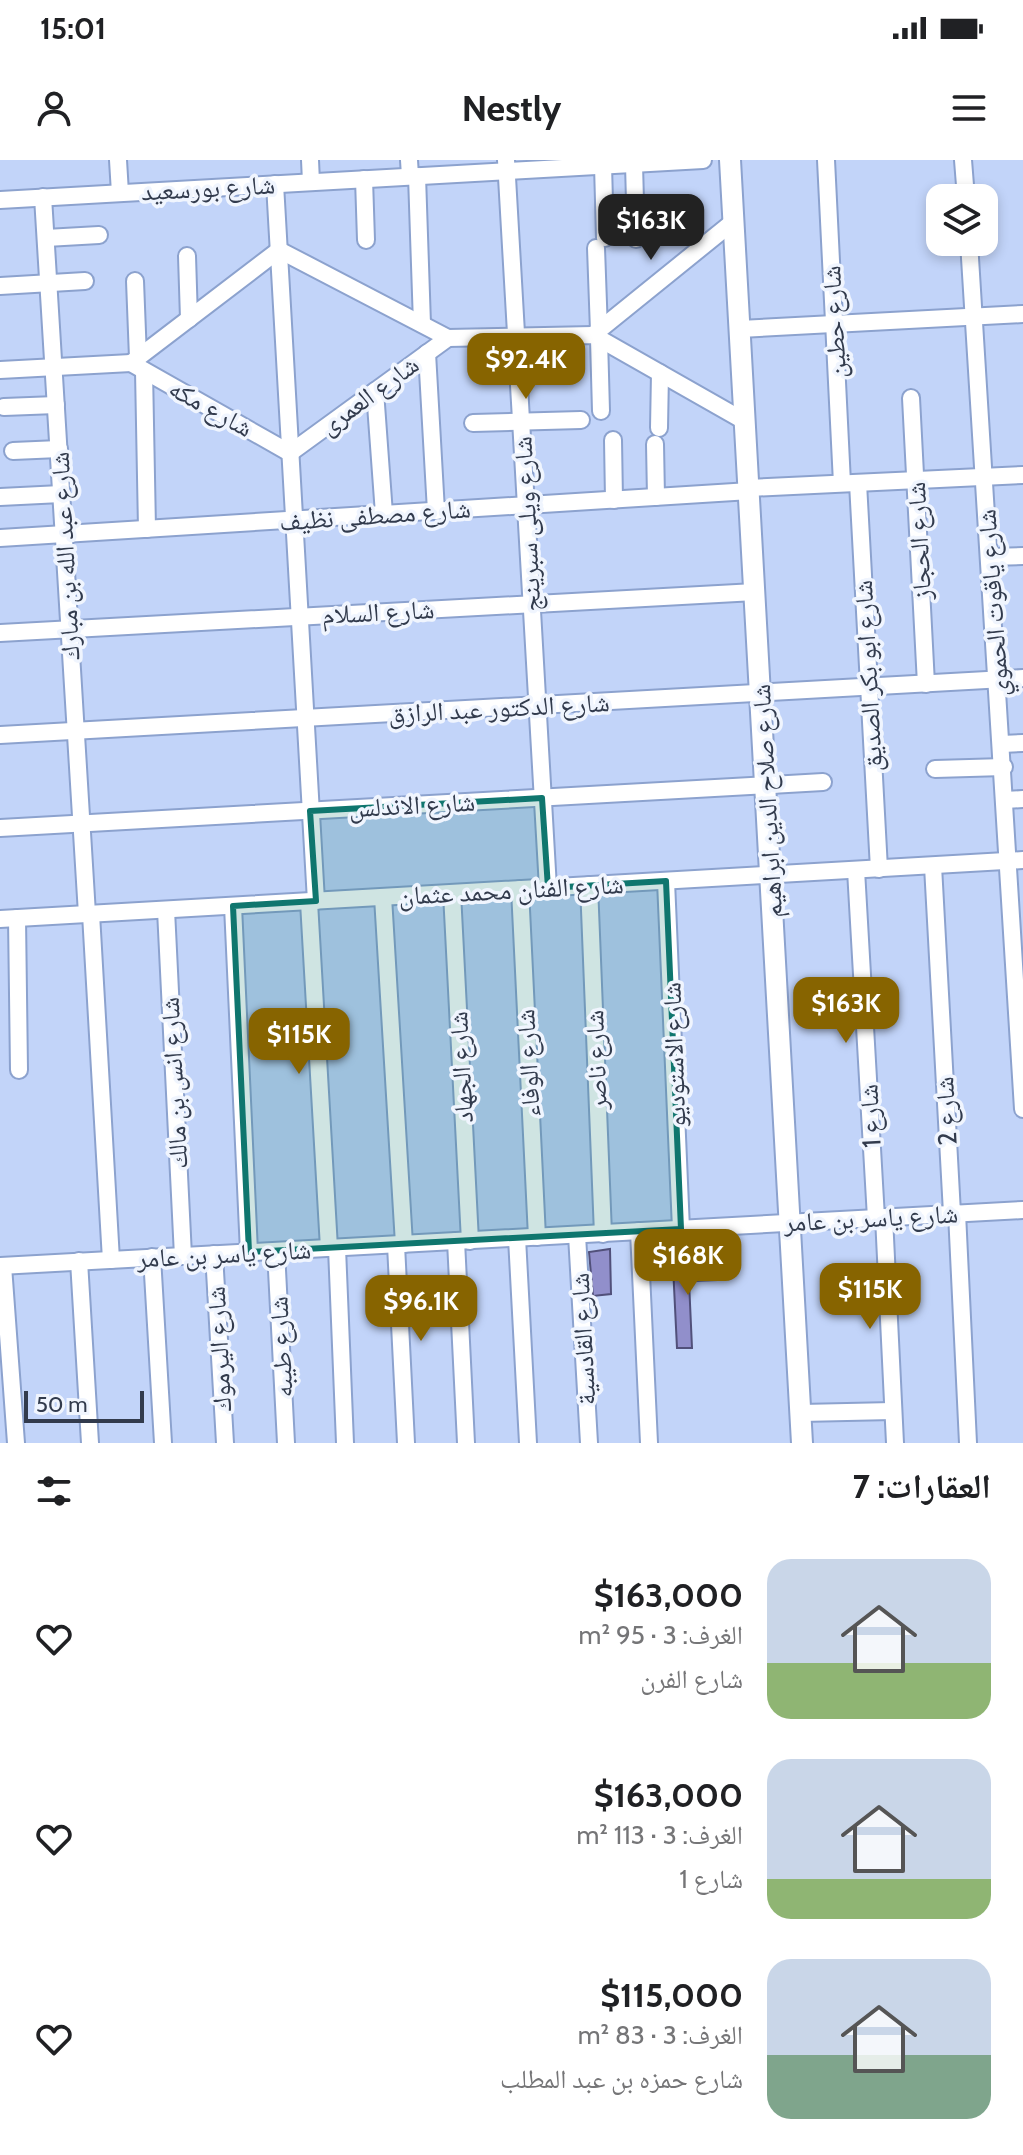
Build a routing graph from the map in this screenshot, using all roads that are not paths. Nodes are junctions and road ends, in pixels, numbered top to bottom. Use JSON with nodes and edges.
{"nodes":[{"id":1,"x":118,"y":160,"type":"edge"},
{"id":2,"x":310,"y":160,"type":"edge"},
{"id":3,"x":703,"y":160,"type":"edge"},
{"id":4,"x":730,"y":160,"type":"edge"},
{"id":5,"x":826,"y":160,"type":"edge"},
{"id":6,"x":963,"y":160,"type":"edge"},
{"id":7,"x":634,"y":164,"type":"junction"},
{"id":8,"x":603,"y":165,"type":"junction"},
{"id":9,"x":506,"y":166,"type":"edge"},
{"id":10,"x":412,"y":171,"type":"edge"},
{"id":11,"x":364,"y":179,"type":"junction"},
{"id":12,"x":311,"y":182,"type":"junction"},
{"id":13,"x":275,"y":184,"type":"junction"},
{"id":14,"x":965,"y":184,"type":"edge"},
{"id":15,"x":120,"y":193,"type":"junction"},
{"id":16,"x":43,"y":197,"type":"junction"},
{"id":17,"x":0,"y":200,"type":"edge"},
{"id":18,"x":734,"y":221,"type":"junction"},
{"id":19,"x":99,"y":235,"type":"dead end"},
{"id":20,"x":46,"y":238,"type":"junction"},
{"id":21,"x":636,"y":239,"type":"dead end"},
{"id":22,"x":366,"y":240,"type":"dead end"},
{"id":23,"x":279,"y":250,"type":"junction"},
{"id":24,"x":187,"y":256,"type":"dead end"},
{"id":25,"x":970,"y":256,"type":"edge"},
{"id":26,"x":85,"y":281,"type":"dead end"},
{"id":27,"x":135,"y":281,"type":"dead end"},
{"id":28,"x":48,"y":283,"type":"junction"},
{"id":29,"x":0,"y":286,"type":"edge"},
{"id":30,"x":1023,"y":314,"type":"edge"},
{"id":31,"x":974,"y":316,"type":"junction"},
{"id":32,"x":189,"y":319,"type":"junction"},
{"id":33,"x":422,"y":324,"type":"junction"},
{"id":34,"x":834,"y":324,"type":"junction"},
{"id":35,"x":740,"y":329,"type":"junction"},
{"id":36,"x":597,"y":335,"type":"junction"},
{"id":37,"x":516,"y":336,"type":"junction"},
{"id":38,"x":448,"y":338,"type":"junction"},
{"id":39,"x":427,"y":353,"type":"junction"},
{"id":40,"x":138,"y":364,"type":"junction"},
{"id":41,"x":53,"y":367,"type":"junction"},
{"id":42,"x":0,"y":370,"type":"edge"},
{"id":43,"x":660,"y":373,"type":"junction"},
{"id":44,"x":375,"y":391,"type":"junction"},
{"id":45,"x":911,"y":398,"type":"dead end"},
{"id":46,"x":56,"y":405,"type":"junction"},
{"id":47,"x":4,"y":407,"type":"dead end"},
{"id":48,"x":601,"y":411,"type":"dead end"},
{"id":49,"x":581,"y":420,"type":"dead end"},
{"id":50,"x":521,"y":422,"type":"junction"},
{"id":51,"x":746,"y":422,"type":"junction"},
{"id":52,"x":473,"y":423,"type":"dead end"},
{"id":53,"x":613,"y":440,"type":"dead end"},
{"id":54,"x":59,"y":449,"type":"junction"},
{"id":55,"x":13,"y":451,"type":"dead end"},
{"id":56,"x":290,"y":453,"type":"junction"},
{"id":57,"x":1023,"y":475,"type":"edge"},
{"id":58,"x":985,"y":477,"type":"junction"},
{"id":59,"x":916,"y":480,"type":"junction"},
{"id":60,"x":850,"y":483,"type":"junction"},
{"id":61,"x":749,"y":489,"type":"junction"},
{"id":62,"x":61,"y":494,"type":"junction"},
{"id":63,"x":0,"y":497,"type":"edge"},
{"id":64,"x":656,"y":497,"type":"junction"},
{"id":65,"x":614,"y":500,"type":"junction"},
{"id":66,"x":526,"y":505,"type":"junction"},
{"id":67,"x":436,"y":511,"type":"junction"},
{"id":68,"x":384,"y":514,"type":"junction"},
{"id":69,"x":294,"y":520,"type":"junction"},
{"id":70,"x":147,"y":529,"type":"junction"},
{"id":71,"x":64,"y":534,"type":"junction"},
{"id":72,"x":0,"y":538,"type":"edge"},
{"id":73,"x":1023,"y":556,"type":"edge"},
{"id":74,"x":990,"y":557,"type":"junction"},
{"id":75,"x":755,"y":592,"type":"junction"},
{"id":76,"x":531,"y":604,"type":"junction"},
{"id":77,"x":299,"y":617,"type":"junction"},
{"id":78,"x":69,"y":629,"type":"junction"},
{"id":79,"x":0,"y":633,"type":"edge"},
{"id":80,"x":1023,"y":678,"type":"edge"},
{"id":81,"x":998,"y":680,"type":"junction"},
{"id":82,"x":926,"y":684,"type":"junction"},
{"id":83,"x":869,"y":687,"type":"junction"},
{"id":84,"x":761,"y":693,"type":"junction"},
{"id":85,"x":537,"y":706,"type":"junction"},
{"id":86,"x":305,"y":719,"type":"junction"},
{"id":87,"x":76,"y":731,"type":"junction"},
{"id":88,"x":0,"y":735,"type":"edge"},
{"id":89,"x":1023,"y":743,"type":"edge"},
{"id":90,"x":1002,"y":744,"type":"junction"},
{"id":91,"x":1004,"y":767,"type":"junction"},
{"id":92,"x":935,"y":769,"type":"dead end"},
{"id":93,"x":823,"y":782,"type":"dead end"},
{"id":94,"x":767,"y":785,"type":"junction"},
{"id":95,"x":542,"y":798,"type":"junction"},
{"id":96,"x":1023,"y":799,"type":"edge"},
{"id":97,"x":1005,"y":800,"type":"junction"},
{"id":98,"x":310,"y":811,"type":"junction"},
{"id":99,"x":81,"y":824,"type":"junction"},
{"id":100,"x":0,"y":828,"type":"edge"},
{"id":101,"x":1016,"y":861,"type":"edge"},
{"id":102,"x":933,"y":866,"type":"junction"},
{"id":103,"x":879,"y":869,"type":"junction"},
{"id":104,"x":856,"y":870,"type":"junction"},
{"id":105,"x":772,"y":875,"type":"junction"},
{"id":106,"x":666,"y":881,"type":"junction"},
{"id":107,"x":589,"y":885,"type":"junction"},
{"id":108,"x":548,"y":888,"type":"junction"},
{"id":109,"x":520,"y":889,"type":"junction"},
{"id":110,"x":452,"y":893,"type":"junction"},
{"id":111,"x":383,"y":897,"type":"junction"},
{"id":112,"x":312,"y":901,"type":"junction"},
{"id":113,"x":233,"y":906,"type":"junction"},
{"id":114,"x":166,"y":910,"type":"junction"},
{"id":115,"x":89,"y":914,"type":"junction"},
{"id":116,"x":8,"y":919,"type":"edge"},
{"id":117,"x":1021,"y":1036,"type":"edge"},
{"id":118,"x":19,"y":1070,"type":"dead end"},
{"id":119,"x":1023,"y":1109,"type":"edge"},
{"id":120,"x":1023,"y":1210,"type":"edge"},
{"id":121,"x":954,"y":1213,"type":"junction"},
{"id":122,"x":880,"y":1218,"type":"junction"},
{"id":123,"x":792,"y":1223,"type":"junction"},
{"id":124,"x":681,"y":1229,"type":"junction"},
{"id":125,"x":639,"y":1231,"type":"junction"},
{"id":126,"x":603,"y":1234,"type":"junction"},
{"id":127,"x":577,"y":1235,"type":"junction"},
{"id":128,"x":537,"y":1237,"type":"junction"},
{"id":129,"x":517,"y":1238,"type":"junction"},
{"id":130,"x":463,"y":1241,"type":"junction"},
{"id":131,"x":400,"y":1244,"type":"junction"},
{"id":132,"x":333,"y":1248,"type":"junction"},
{"id":133,"x":276,"y":1251,"type":"junction"},
{"id":134,"x":249,"y":1252,"type":"junction"},
{"id":135,"x":214,"y":1254,"type":"junction"},
{"id":136,"x":183,"y":1256,"type":"junction"},
{"id":137,"x":152,"y":1257,"type":"junction"},
{"id":138,"x":111,"y":1260,"type":"junction"},
{"id":139,"x":79,"y":1261,"type":"junction"},
{"id":140,"x":1,"y":1266,"type":"edge"},
{"id":141,"x":893,"y":1411,"type":"junction"},
{"id":142,"x":801,"y":1413,"type":"junction"},
{"id":143,"x":16,"y":1443,"type":"edge"},
{"id":144,"x":90,"y":1443,"type":"edge"},
{"id":145,"x":163,"y":1443,"type":"edge"},
{"id":146,"x":225,"y":1443,"type":"edge"},
{"id":147,"x":286,"y":1443,"type":"edge"},
{"id":148,"x":345,"y":1443,"type":"edge"},
{"id":149,"x":406,"y":1443,"type":"edge"},
{"id":150,"x":466,"y":1443,"type":"edge"},
{"id":151,"x":528,"y":1443,"type":"edge"},
{"id":152,"x":589,"y":1443,"type":"edge"},
{"id":153,"x":649,"y":1443,"type":"edge"},
{"id":154,"x":802,"y":1443,"type":"edge"},
{"id":155,"x":895,"y":1443,"type":"edge"},
{"id":156,"x":968,"y":1443,"type":"edge"}],
"edges":[{"from":1,"to":15,"type":"street"},
{"from":2,"to":12,"type":"street"},
{"from":3,"to":7,"type":"street","name":"شارع بورسعيد"},
{"from":4,"to":18,"type":"street","name":"شارع صلاح الدين ابراهيم"},
{"from":5,"to":34,"type":"street","name":"شارع حطين"},
{"from":6,"to":14,"type":"street"},
{"from":7,"to":8,"type":"street","name":"شارع بورسعيد"},
{"from":7,"to":21,"type":"street"},
{"from":8,"to":9,"type":"street","name":"شارع بورسعيد"},
{"from":8,"to":36,"type":"street"},
{"from":9,"to":10,"type":"street","name":"شارع بورسعيد"},
{"from":9,"to":37,"type":"street","name":"شارع ويلى سبرينج"},
{"from":10,"to":11,"type":"street","name":"شارع بورسعيد"},
{"from":10,"to":33,"type":"street"},
{"from":11,"to":12,"type":"street","name":"شارع بورسعيد"},
{"from":11,"to":22,"type":"street"},
{"from":12,"to":13,"type":"street","name":"شارع بورسعيد"},
{"from":13,"to":15,"type":"street","name":"شارع بورسعيد"},
{"from":13,"to":23,"type":"street"},
{"from":15,"to":16,"type":"street","name":"شارع بورسعيد"},
{"from":16,"to":17,"type":"street","name":"شارع بورسعيد"},
{"from":16,"to":20,"type":"street","name":"شارع عبد الله بن مبارك"},
{"from":18,"to":35,"type":"street","name":"شارع صلاح الدين ابراهيم"},
{"from":18,"to":36,"type":"street"},
{"from":19,"to":20,"type":"street"},
{"from":20,"to":28,"type":"street","name":"شارع عبد الله بن مبارك"},
{"from":23,"to":32,"type":"street"},
{"from":23,"to":33,"type":"street"},
{"from":23,"to":56,"type":"street"},
{"from":24,"to":32,"type":"street"},
{"from":25,"to":31,"type":"street","name":"شارع ياقوت الحموي"},
{"from":26,"to":28,"type":"street"},
{"from":27,"to":40,"type":"street"},
{"from":28,"to":29,"type":"street"},
{"from":28,"to":41,"type":"street","name":"شارع عبد الله بن مبارك"},
{"from":30,"to":31,"type":"street"},
{"from":31,"to":34,"type":"street"},
{"from":31,"to":58,"type":"street","name":"شارع ياقوت الحموي"},
{"from":32,"to":40,"type":"street"},
{"from":33,"to":38,"type":"street"},
{"from":34,"to":35,"type":"street"},
{"from":34,"to":60,"type":"street","name":"شارع حطين"},
{"from":35,"to":51,"type":"street","name":"شارع صلاح الدين ابراهيم"},
{"from":36,"to":37,"type":"street"},
{"from":36,"to":43,"type":"street"},
{"from":36,"to":48,"type":"street"},
{"from":37,"to":38,"type":"street"},
{"from":37,"to":50,"type":"street","name":"شارع ويلى سبرينج"},
{"from":38,"to":39,"type":"street","name":"شارع العمرى"},
{"from":39,"to":44,"type":"street","name":"شارع العمرى"},
{"from":39,"to":67,"type":"street"},
{"from":40,"to":41,"type":"street"},
{"from":40,"to":56,"type":"street","name":"شارع مكه"},
{"from":40,"to":70,"type":"street"},
{"from":41,"to":42,"type":"street"},
{"from":41,"to":46,"type":"street","name":"شارع عبد الله بن مبارك"},
{"from":43,"to":51,"type":"street"},
{"from":43,"to":64,"type":"street"},
{"from":44,"to":56,"type":"street","name":"شارع العمرى"},
{"from":44,"to":68,"type":"street"},
{"from":45,"to":59,"type":"street","name":"شارع الحجاز"},
{"from":46,"to":47,"type":"street"},
{"from":46,"to":54,"type":"street","name":"شارع عبد الله بن مبارك"},
{"from":49,"to":50,"type":"street"},
{"from":50,"to":52,"type":"street"},
{"from":50,"to":66,"type":"street","name":"شارع ويلى سبرينج"},
{"from":51,"to":61,"type":"street","name":"شارع صلاح الدين ابراهيم"},
{"from":53,"to":65,"type":"street"},
{"from":54,"to":55,"type":"street"},
{"from":54,"to":62,"type":"street","name":"شارع عبد الله بن مبارك"},
{"from":56,"to":69,"type":"street"},
{"from":57,"to":58,"type":"street","name":"شارع مصطفى نظيف"},
{"from":58,"to":59,"type":"street","name":"شارع مصطفى نظيف"},
{"from":58,"to":74,"type":"street","name":"شارع ياقوت الحموي"},
{"from":59,"to":60,"type":"street","name":"شارع مصطفى نظيف"},
{"from":59,"to":82,"type":"street","name":"شارع الحجاز"},
{"from":60,"to":61,"type":"street","name":"شارع مصطفى نظيف"},
{"from":60,"to":83,"type":"street","name":"شارع ابو بكر الصديق"},
{"from":61,"to":64,"type":"street","name":"شارع مصطفى نظيف"},
{"from":61,"to":75,"type":"street","name":"شارع صلاح الدين ابراهيم"},
{"from":62,"to":63,"type":"street"},
{"from":62,"to":71,"type":"street","name":"شارع عبد الله بن مبارك"},
{"from":64,"to":65,"type":"street","name":"شارع مصطفى نظيف"},
{"from":65,"to":66,"type":"street","name":"شارع مصطفى نظيف"},
{"from":66,"to":67,"type":"street","name":"شارع مصطفى نظيف"},
{"from":66,"to":76,"type":"street","name":"شارع ويلى سبرينج"},
{"from":67,"to":68,"type":"street","name":"شارع مصطفى نظيف"},
{"from":68,"to":69,"type":"street","name":"شارع مصطفى نظيف"},
{"from":69,"to":70,"type":"street","name":"شارع مصطفى نظيف"},
{"from":69,"to":77,"type":"street"},
{"from":70,"to":71,"type":"street","name":"شارع مصطفى نظيف"},
{"from":71,"to":72,"type":"street","name":"شارع مصطفى نظيف"},
{"from":71,"to":78,"type":"street","name":"شارع عبد الله بن مبارك"},
{"from":73,"to":74,"type":"street"},
{"from":74,"to":81,"type":"street","name":"شارع ياقوت الحموي"},
{"from":75,"to":76,"type":"street","name":"شارع السلام"},
{"from":75,"to":84,"type":"street","name":"شارع صلاح الدين ابراهيم"},
{"from":76,"to":77,"type":"street","name":"شارع السلام"},
{"from":76,"to":85,"type":"street","name":"شارع ويلى سبرينج"},
{"from":77,"to":78,"type":"street","name":"شارع السلام"},
{"from":77,"to":86,"type":"street"},
{"from":78,"to":79,"type":"street","name":"شارع السلام"},
{"from":78,"to":87,"type":"street","name":"شارع عبد الله بن مبارك"},
{"from":80,"to":81,"type":"street","name":"شارع الدكتور عبد الرازق"},
{"from":81,"to":82,"type":"street","name":"شارع الدكتور عبد الرازق"},
{"from":81,"to":90,"type":"street","name":"شارع ياقوت الحموي"},
{"from":82,"to":83,"type":"street","name":"شارع الدكتور عبد الرازق"},
{"from":83,"to":84,"type":"street","name":"شارع الدكتور عبد الرازق"},
{"from":83,"to":103,"type":"street","name":"شارع ابو بكر الصديق"},
{"from":84,"to":85,"type":"street","name":"شارع الدكتور عبد الرازق"},
{"from":84,"to":94,"type":"street","name":"شارع صلاح الدين ابراهيم"},
{"from":85,"to":86,"type":"street","name":"شارع الدكتور عبد الرازق"},
{"from":85,"to":95,"type":"street","name":"شارع ويلى سبرينج"},
{"from":86,"to":87,"type":"street","name":"شارع الدكتور عبد الرازق"},
{"from":86,"to":98,"type":"street"},
{"from":87,"to":88,"type":"street","name":"شارع الدكتور عبد الرازق"},
{"from":87,"to":99,"type":"street","name":"شارع عبد الله بن مبارك"},
{"from":89,"to":90,"type":"street"},
{"from":90,"to":91,"type":"street","name":"شارع ياقوت الحموي"},
{"from":91,"to":92,"type":"street"},
{"from":91,"to":97,"type":"street","name":"شارع ياقوت الحموي"},
{"from":93,"to":94,"type":"street","name":"شارع الاندلس"},
{"from":94,"to":95,"type":"street","name":"شارع الاندلس"},
{"from":94,"to":105,"type":"street","name":"شارع صلاح الدين ابراهيم"},
{"from":95,"to":98,"type":"street","name":"شارع الاندلس"},
{"from":95,"to":108,"type":"street","name":"شارع ويلى سبرينج"},
{"from":96,"to":97,"type":"street"},
{"from":97,"to":101,"type":"street","name":"شارع ياقوت الحموي"},
{"from":98,"to":99,"type":"street","name":"شارع الاندلس"},
{"from":98,"to":112,"type":"street"},
{"from":99,"to":100,"type":"street","name":"شارع الاندلس"},
{"from":99,"to":115,"type":"street","name":"شارع عبد الله بن مبارك"},
{"from":101,"to":102,"type":"street","name":"شارع الفنان محمد عثمان"},
{"from":101,"to":117,"type":"street","name":"شارع ياقوت الحموي"},
{"from":102,"to":103,"type":"street","name":"شارع الفنان محمد عثمان"},
{"from":102,"to":121,"type":"street","name":"شارع 2"},
{"from":103,"to":104,"type":"street","name":"شارع الفنان محمد عثمان"},
{"from":104,"to":105,"type":"street","name":"شارع الفنان محمد عثمان"},
{"from":104,"to":122,"type":"street","name":"شارع 1"},
{"from":105,"to":106,"type":"street","name":"شارع الفنان محمد عثمان"},
{"from":105,"to":123,"type":"street","name":"شارع صلاح الدين ابراهيم"},
{"from":106,"to":107,"type":"street","name":"شارع الفنان محمد عثمان"},
{"from":106,"to":124,"type":"street","name":"شارع الاستوديو"},
{"from":107,"to":108,"type":"street","name":"شارع الفنان محمد عثمان"},
{"from":107,"to":126,"type":"street","name":"شارع ناصر"},
{"from":108,"to":109,"type":"street","name":"شارع الفنان محمد عثمان"},
{"from":109,"to":110,"type":"street","name":"شارع الفنان محمد عثمان"},
{"from":109,"to":128,"type":"street","name":"شارع الوفاء"},
{"from":110,"to":111,"type":"street","name":"شارع الفنان محمد عثمان"},
{"from":110,"to":130,"type":"street","name":"شارع الجهاد"},
{"from":111,"to":112,"type":"street","name":"شارع الفنان محمد عثمان"},
{"from":111,"to":131,"type":"street"},
{"from":112,"to":113,"type":"street","name":"شارع الفنان محمد عثمان"},
{"from":112,"to":132,"type":"street"},
{"from":113,"to":114,"type":"street","name":"شارع الفنان محمد عثمان"},
{"from":113,"to":134,"type":"street"},
{"from":114,"to":115,"type":"street","name":"شارع الفنان محمد عثمان"},
{"from":114,"to":136,"type":"street","name":"شارع انس بن مالك"},
{"from":115,"to":116,"type":"street","name":"شارع الفنان محمد عثمان"},
{"from":115,"to":138,"type":"street","name":"شارع عبد الله بن مبارك"},
{"from":116,"to":118,"type":"street"},
{"from":117,"to":119,"type":"street","name":"شارع ياقوت الحموي"},
{"from":120,"to":121,"type":"street","name":"شارع ياسر بن عامر"},
{"from":121,"to":122,"type":"street","name":"شارع ياسر بن عامر"},
{"from":121,"to":156,"type":"street"},
{"from":122,"to":123,"type":"street","name":"شارع ياسر بن عامر"},
{"from":122,"to":141,"type":"street","name":"شارع 1"},
{"from":123,"to":124,"type":"street","name":"شارع ياسر بن عامر"},
{"from":123,"to":142,"type":"street","name":"شارع صلاح الدين ابراهيم"},
{"from":124,"to":125,"type":"street","name":"شارع ياسر بن عامر"},
{"from":125,"to":126,"type":"street","name":"شارع ياسر بن عامر"},
{"from":125,"to":153,"type":"street"},
{"from":126,"to":127,"type":"street","name":"شارع ياسر بن عامر"},
{"from":127,"to":128,"type":"street","name":"شارع ياسر بن عامر"},
{"from":127,"to":152,"type":"street","name":"شارع القادسية"},
{"from":128,"to":129,"type":"street","name":"شارع ياسر بن عامر"},
{"from":129,"to":130,"type":"street","name":"شارع ياسر بن عامر"},
{"from":129,"to":151,"type":"street"},
{"from":130,"to":131,"type":"street","name":"شارع ياسر بن عامر"},
{"from":130,"to":150,"type":"street","name":"شارع الجهاد"},
{"from":131,"to":132,"type":"street","name":"شارع ياسر بن عامر"},
{"from":131,"to":149,"type":"street"},
{"from":132,"to":133,"type":"street","name":"شارع ياسر بن عامر"},
{"from":132,"to":148,"type":"street"},
{"from":133,"to":134,"type":"street","name":"شارع ياسر بن عامر"},
{"from":133,"to":147,"type":"street","name":"شارع طيبه"},
{"from":134,"to":135,"type":"street","name":"شارع ياسر بن عامر"},
{"from":135,"to":136,"type":"street","name":"شارع ياسر بن عامر"},
{"from":135,"to":146,"type":"street","name":"شارع اليرموك"},
{"from":136,"to":137,"type":"street","name":"شارع ياسر بن عامر"},
{"from":137,"to":138,"type":"street","name":"شارع ياسر بن عامر"},
{"from":137,"to":145,"type":"street"},
{"from":138,"to":139,"type":"street","name":"شارع ياسر بن عامر"},
{"from":139,"to":140,"type":"street","name":"شارع ياسر بن عامر"},
{"from":139,"to":144,"type":"street"},
{"from":140,"to":143,"type":"street"},
{"from":141,"to":142,"type":"street"},
{"from":141,"to":155,"type":"street","name":"شارع 1"},
{"from":142,"to":154,"type":"street","name":"شارع صلاح الدين ابراهيم"}]}
